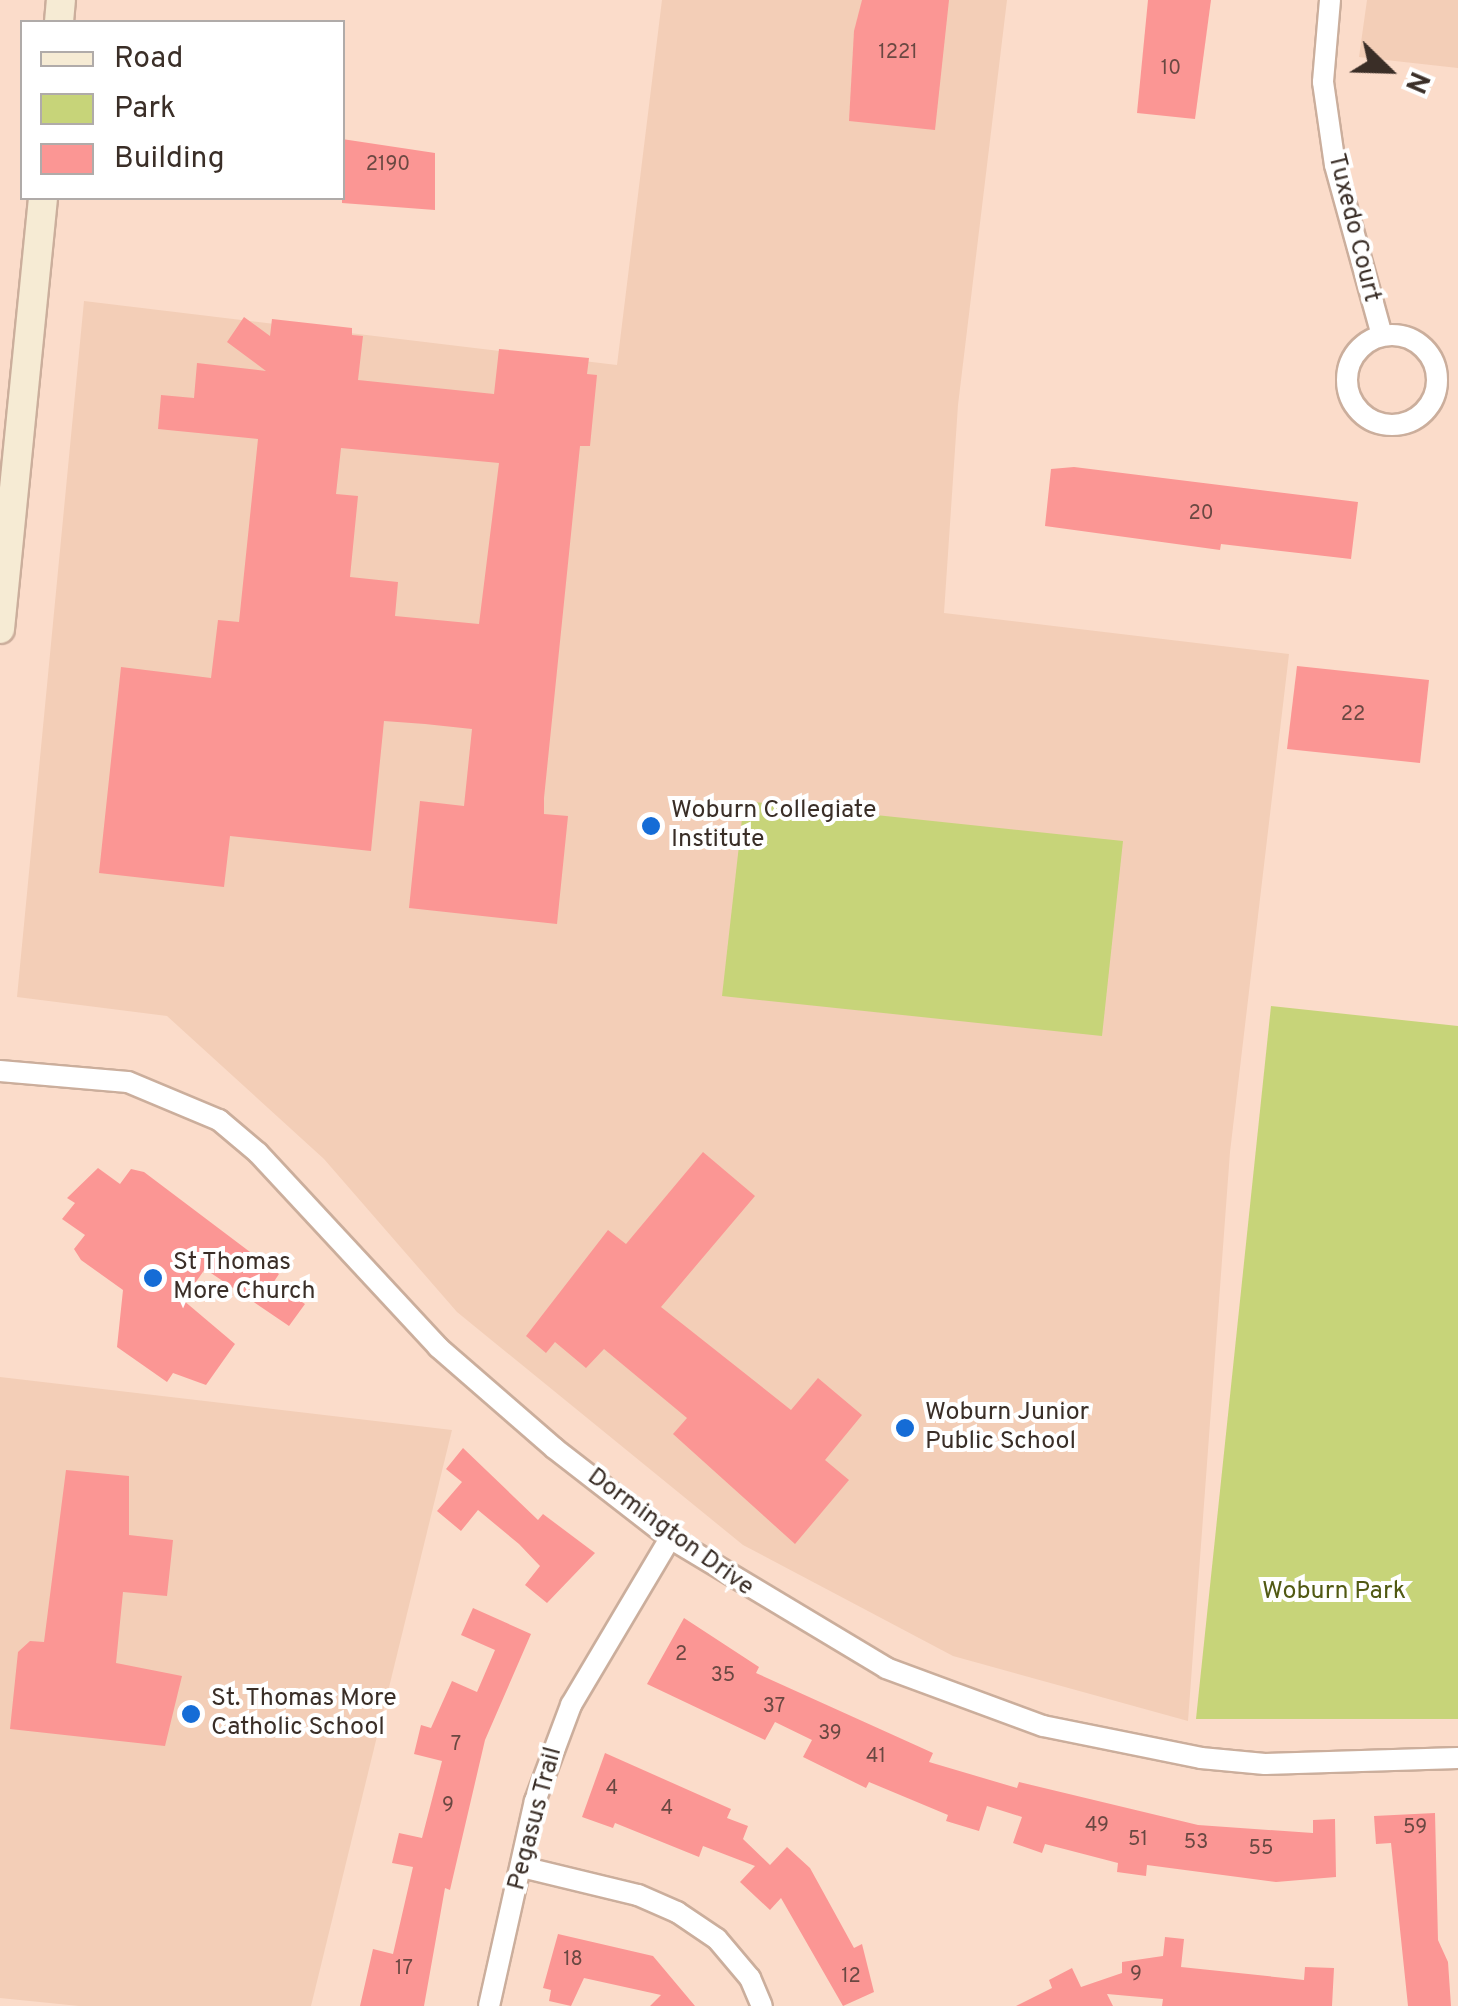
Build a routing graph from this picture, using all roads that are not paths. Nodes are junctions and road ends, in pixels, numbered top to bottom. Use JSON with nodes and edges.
{"nodes":[{"id":1,"x":1330,"y":0,"type":"edge"},
{"id":2,"x":43,"y":200,"type":"edge"},
{"id":3,"x":1382,"y":336,"type":"junction"},
{"id":4,"x":0,"y":628,"type":"edge"},
{"id":5,"x":0,"y":1072,"type":"edge"},
{"id":6,"x":670,"y":1538,"type":"junction"},
{"id":7,"x":1458,"y":1758,"type":"edge"},
{"id":8,"x":522,"y":1867,"type":"junction"},
{"id":9,"x":489,"y":2006,"type":"edge"},
{"id":10,"x":762,"y":2006,"type":"edge"}],
"edges":[{"from":1,"to":3,"type":"street","name":"Tuxedo Court"},
{"from":2,"to":4,"type":"main road"},
{"from":3,"to":3,"type":"street"},
{"from":5,"to":6,"type":"street","name":"Dormington Drive"},
{"from":6,"to":7,"type":"street","name":"Dormington Drive"},
{"from":6,"to":8,"type":"street","name":"Pegasus Trail"},
{"from":8,"to":9,"type":"street","name":"Pegasus Trail"},
{"from":8,"to":10,"type":"street"}]}
